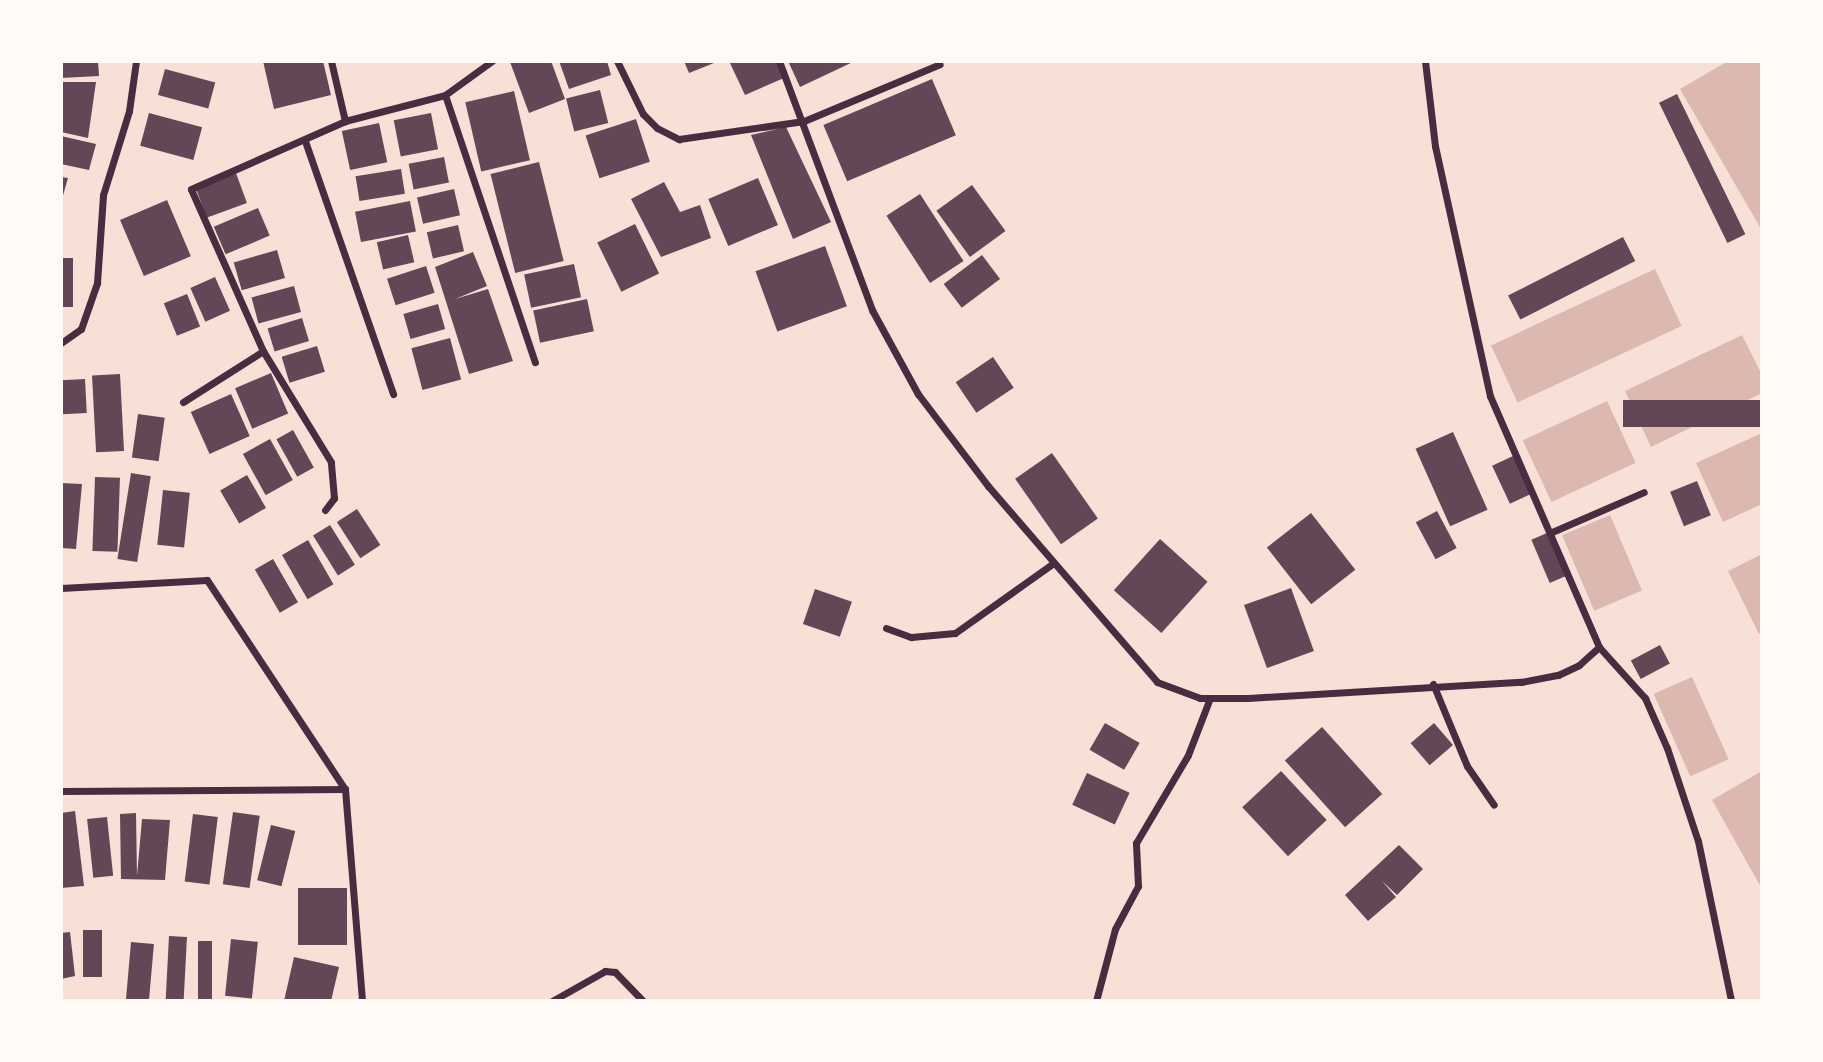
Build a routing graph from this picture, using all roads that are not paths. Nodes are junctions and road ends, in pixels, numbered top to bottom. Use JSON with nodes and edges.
{"nodes":[{"id":1,"x":136,"y":61,"type":"edge"},
{"id":2,"x":331,"y":61,"type":"edge"},
{"id":3,"x":492,"y":61,"type":"edge"},
{"id":4,"x":617,"y":61,"type":"edge"},
{"id":5,"x":779,"y":61,"type":"edge"},
{"id":6,"x":1425,"y":61,"type":"edge"},
{"id":7,"x":940,"y":64,"type":"dead end"},
{"id":8,"x":445,"y":95,"type":"junction"},
{"id":9,"x":345,"y":121,"type":"junction"},
{"id":10,"x":804,"y":121,"type":"junction"},
{"id":11,"x":305,"y":141,"type":"junction"},
{"id":12,"x":61,"y":343,"type":"edge"},
{"id":13,"x":263,"y":351,"type":"junction"},
{"id":14,"x":535,"y":362,"type":"dead end"},
{"id":15,"x":393,"y":394,"type":"dead end"},
{"id":16,"x":183,"y":402,"type":"dead end"},
{"id":17,"x":1644,"y":492,"type":"dead end"},
{"id":18,"x":325,"y":510,"type":"dead end"},
{"id":19,"x":1552,"y":532,"type":"junction"},
{"id":20,"x":1052,"y":564,"type":"junction"},
{"id":21,"x":61,"y":588,"type":"edge"},
{"id":22,"x":886,"y":628,"type":"dead end"},
{"id":23,"x":1599,"y":647,"type":"junction"},
{"id":24,"x":1433,"y":684,"type":"junction"},
{"id":25,"x":1210,"y":698,"type":"junction"},
{"id":26,"x":345,"y":789,"type":"junction"},
{"id":27,"x":61,"y":791,"type":"edge"},
{"id":28,"x":1494,"y":805,"type":"dead end"},
{"id":29,"x":362,"y":1001,"type":"edge"},
{"id":30,"x":552,"y":1001,"type":"edge"},
{"id":31,"x":643,"y":1001,"type":"edge"},
{"id":32,"x":1096,"y":1001,"type":"edge"},
{"id":33,"x":1731,"y":1001,"type":"edge"}],
"edges":[{"from":1,"to":12,"type":"street"},
{"from":2,"to":9,"type":"street"},
{"from":3,"to":8,"type":"street"},
{"from":4,"to":10,"type":"street"},
{"from":5,"to":10,"type":"street"},
{"from":6,"to":19,"type":"street"},
{"from":7,"to":10,"type":"street"},
{"from":8,"to":9,"type":"street"},
{"from":8,"to":14,"type":"street"},
{"from":9,"to":11,"type":"street"},
{"from":10,"to":20,"type":"street"},
{"from":11,"to":13,"type":"street"},
{"from":11,"to":15,"type":"street"},
{"from":13,"to":16,"type":"street"},
{"from":13,"to":18,"type":"street"},
{"from":17,"to":19,"type":"street"},
{"from":19,"to":23,"type":"street"},
{"from":20,"to":22,"type":"street"},
{"from":20,"to":25,"type":"street"},
{"from":21,"to":26,"type":"street"},
{"from":23,"to":24,"type":"street"},
{"from":23,"to":33,"type":"street"},
{"from":24,"to":25,"type":"street"},
{"from":24,"to":28,"type":"street"},
{"from":25,"to":32,"type":"street"},
{"from":26,"to":27,"type":"street"},
{"from":26,"to":29,"type":"street"},
{"from":30,"to":31,"type":"street"}]}
